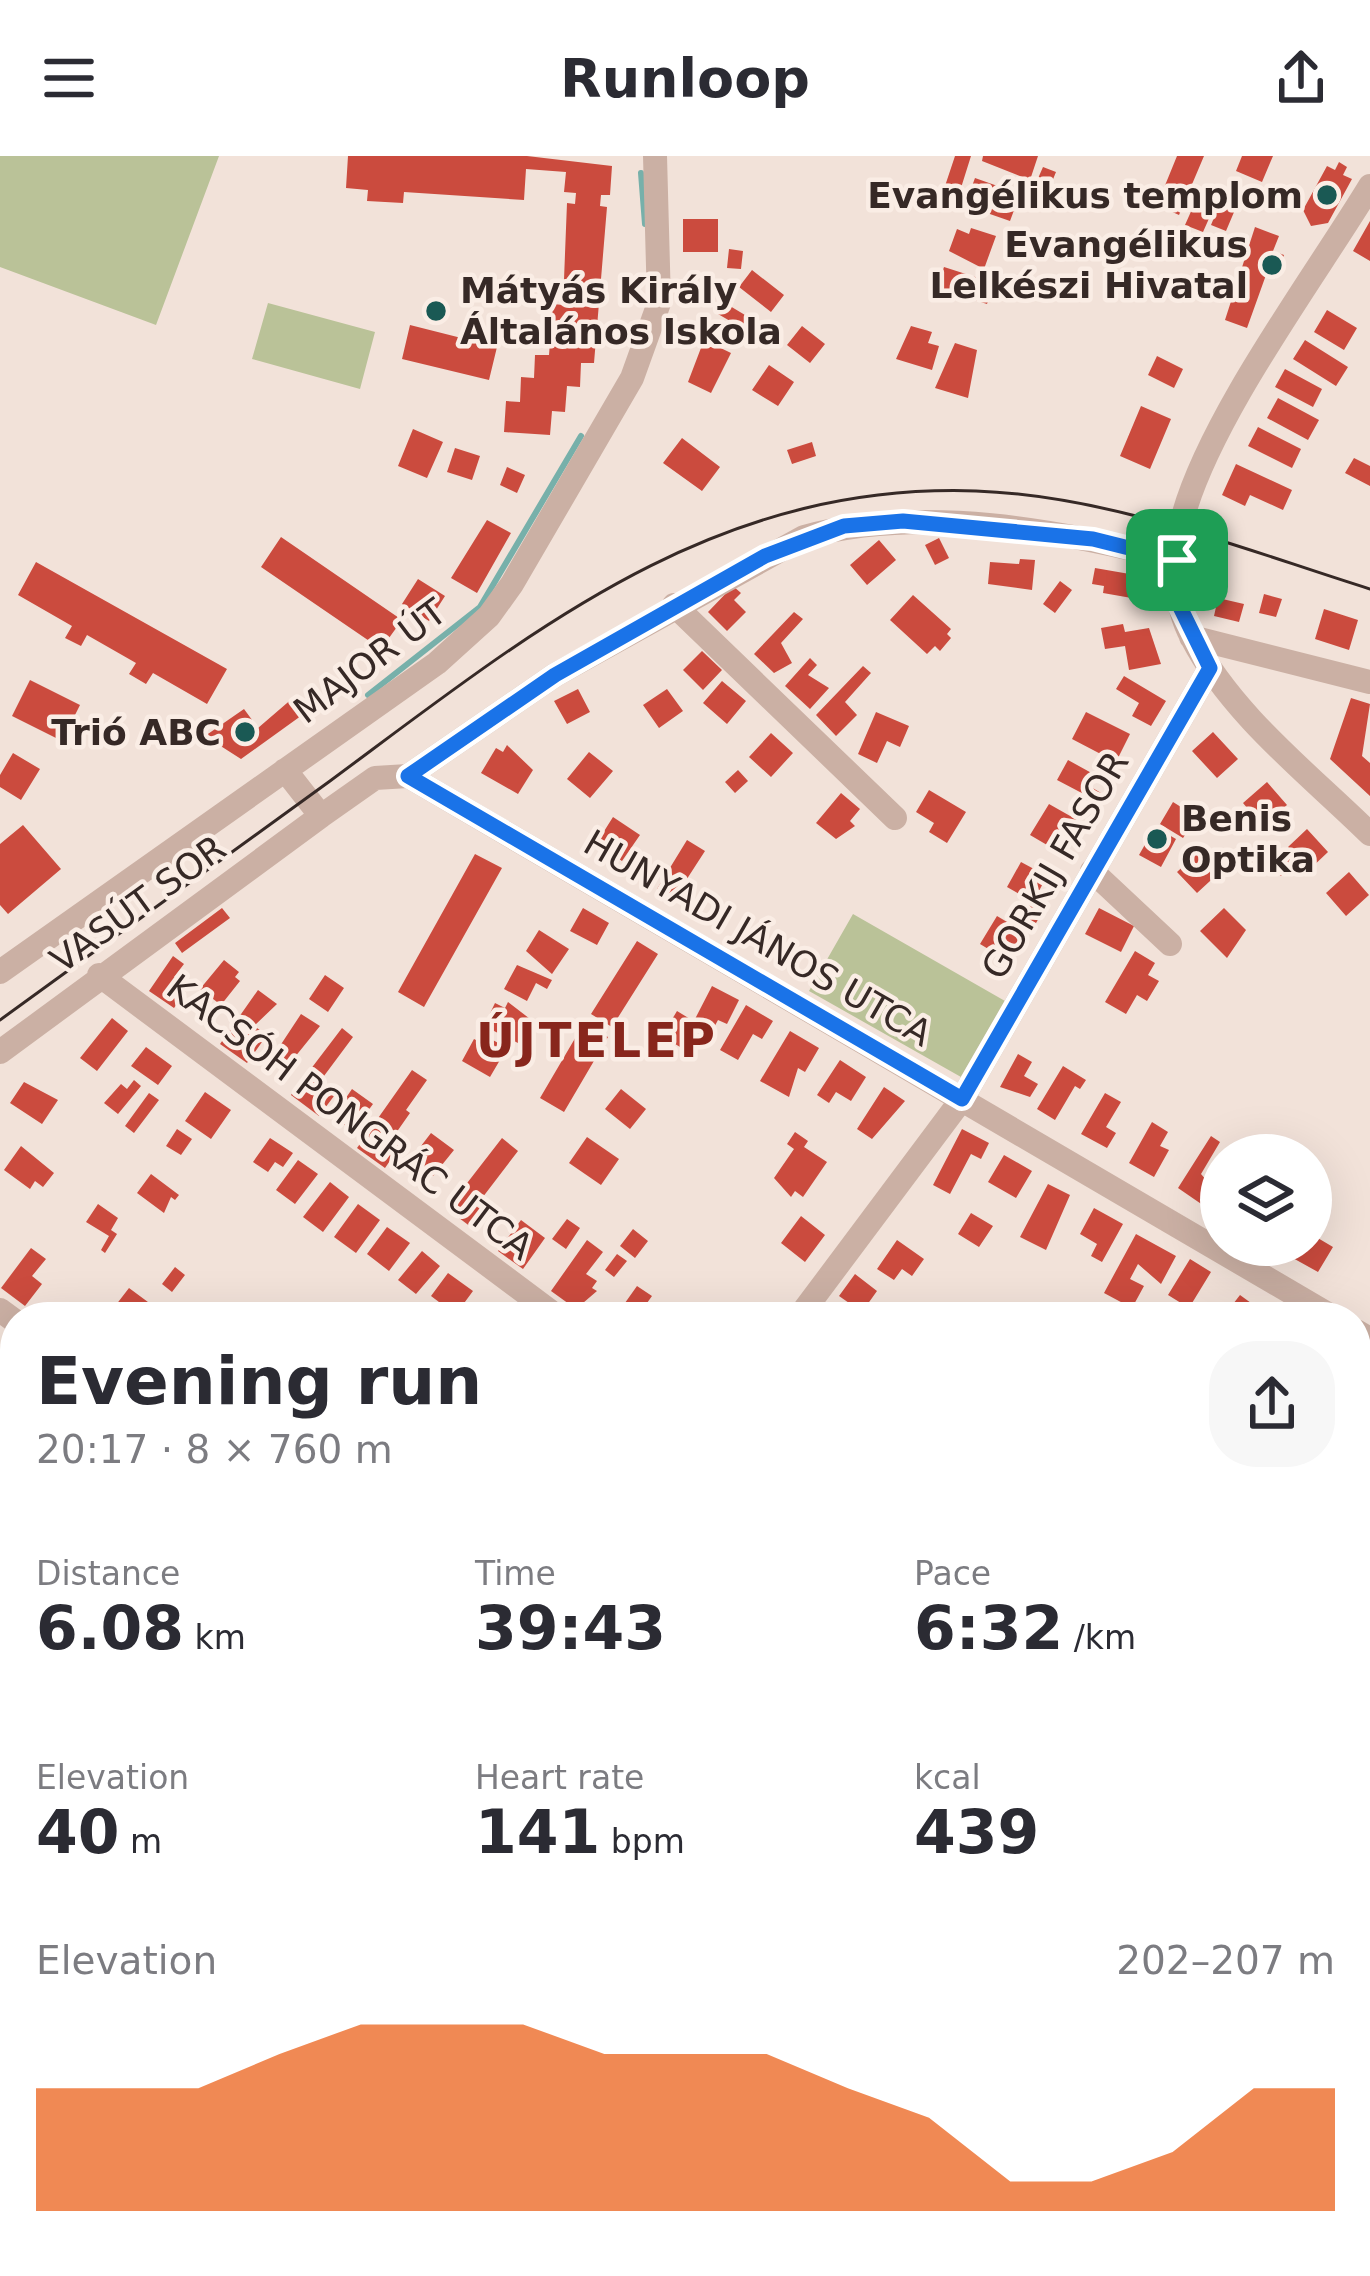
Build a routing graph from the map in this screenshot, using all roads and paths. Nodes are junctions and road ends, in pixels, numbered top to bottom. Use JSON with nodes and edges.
{"nodes":[{"id":1,"x":655,"y":156,"type":"edge"},
{"id":2,"x":1370,"y":186,"type":"edge"},
{"id":3,"x":1177,"y":560,"type":"junction"},
{"id":4,"x":674,"y":605,"type":"junction"},
{"id":5,"x":1191,"y":637,"type":"junction"},
{"id":6,"x":1210,"y":668,"type":"junction"},
{"id":7,"x":1370,"y":682,"type":"edge"},
{"id":8,"x":285,"y":770,"type":"junction"},
{"id":9,"x":408,"y":776,"type":"junction"},
{"id":10,"x":320,"y":816,"type":"junction"},
{"id":11,"x":895,"y":818,"type":"dead end"},
{"id":12,"x":1370,"y":834,"type":"edge"},
{"id":13,"x":1092,"y":871,"type":"junction"},
{"id":14,"x":1170,"y":944,"type":"dead end"},
{"id":15,"x":0,"y":972,"type":"edge"},
{"id":16,"x":99,"y":975,"type":"junction"},
{"id":17,"x":0,"y":1052,"type":"edge"},
{"id":18,"x":962,"y":1099,"type":"junction"},
{"id":19,"x":537,"y":1302,"type":"edge"},
{"id":20,"x":810,"y":1302,"type":"edge"},
{"id":21,"x":1307,"y":1302,"type":"edge"}],
"edges":[{"from":1,"to":8,"type":"street","name":"MAJOR ÚT"},
{"from":2,"to":3,"type":"street"},
{"from":3,"to":4,"type":"street"},
{"from":3,"to":5,"type":"street"},
{"from":4,"to":9,"type":"street"},
{"from":4,"to":11,"type":"street"},
{"from":5,"to":6,"type":"street"},
{"from":5,"to":7,"type":"street"},
{"from":6,"to":12,"type":"street"},
{"from":6,"to":13,"type":"street","name":"GORKIJ FASOR"},
{"from":8,"to":10,"type":"street"},
{"from":8,"to":15,"type":"street","name":"MAJOR ÚT"},
{"from":9,"to":10,"type":"street"},
{"from":9,"to":18,"type":"street","name":"HUNYADI JÁNOS UTCA"},
{"from":10,"to":16,"type":"street","name":"VASÚT SOR"},
{"from":13,"to":14,"type":"street"},
{"from":13,"to":18,"type":"street","name":"GORKIJ FASOR"},
{"from":16,"to":17,"type":"street","name":"VASÚT SOR"},
{"from":16,"to":19,"type":"street","name":"KACSÓH PONGRÁC UTCA"},
{"from":18,"to":20,"type":"street","name":"GORKIJ FASOR"},
{"from":18,"to":21,"type":"street","name":"HUNYADI JÁNOS UTCA"}]}
